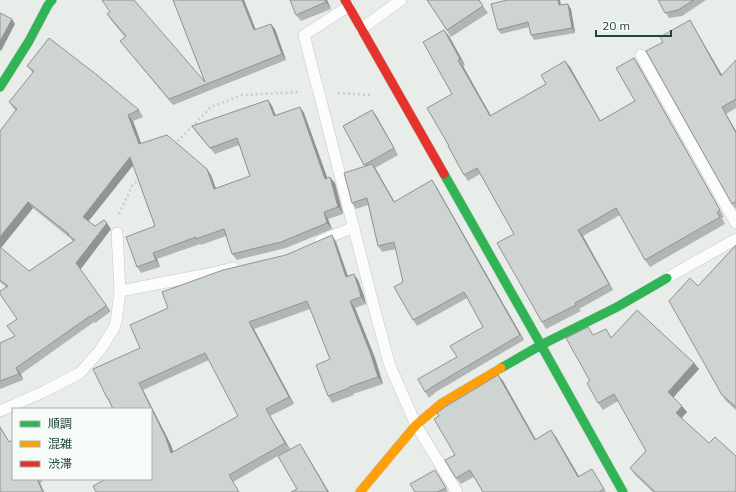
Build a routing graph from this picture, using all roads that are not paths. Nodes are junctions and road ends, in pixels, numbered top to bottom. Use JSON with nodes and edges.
{"nodes":[{"id":1,"x":52,"y":0,"type":"edge"},
{"id":2,"x":401,"y":0,"type":"edge"},
{"id":3,"x":347,"y":3,"type":"edge"},
{"id":4,"x":361,"y":29,"type":"junction"},
{"id":5,"x":641,"y":55,"type":"dead end"},
{"id":6,"x":0,"y":87,"type":"edge"},
{"id":7,"x":736,"y":223,"type":"edge"},
{"id":8,"x":354,"y":227,"type":"junction"},
{"id":9,"x":117,"y":233,"type":"road end"},
{"id":10,"x":736,"y":239,"type":"edge"},
{"id":11,"x":310,"y":245,"type":"edge"},
{"id":12,"x":244,"y":265,"type":"edge"},
{"id":13,"x":667,"y":278,"type":"joint"},
{"id":14,"x":120,"y":292,"type":"junction"},
{"id":15,"x":541,"y":345,"type":"junction"},
{"id":16,"x":0,"y":411,"type":"edge"},
{"id":17,"x":416,"y":425,"type":"junction"},
{"id":18,"x":360,"y":492,"type":"edge"},
{"id":19,"x":457,"y":492,"type":"edge"},
{"id":20,"x":622,"y":492,"type":"edge"}],
"edges":[{"from":1,"to":6,"type":"street"},
{"from":2,"to":4,"type":"lane"},
{"from":3,"to":4,"type":"street"},
{"from":3,"to":8,"type":"lane"},
{"from":4,"to":15,"type":"street"},
{"from":5,"to":7,"type":"lane"},
{"from":8,"to":11,"type":"lane"},
{"from":8,"to":17,"type":"lane"},
{"from":9,"to":14,"type":"lane"},
{"from":10,"to":13,"type":"lane"},
{"from":12,"to":14,"type":"lane"},
{"from":13,"to":15,"type":"street"},
{"from":14,"to":16,"type":"lane"},
{"from":15,"to":17,"type":"street"},
{"from":15,"to":20,"type":"street"},
{"from":17,"to":18,"type":"street"},
{"from":17,"to":19,"type":"lane"}]}
